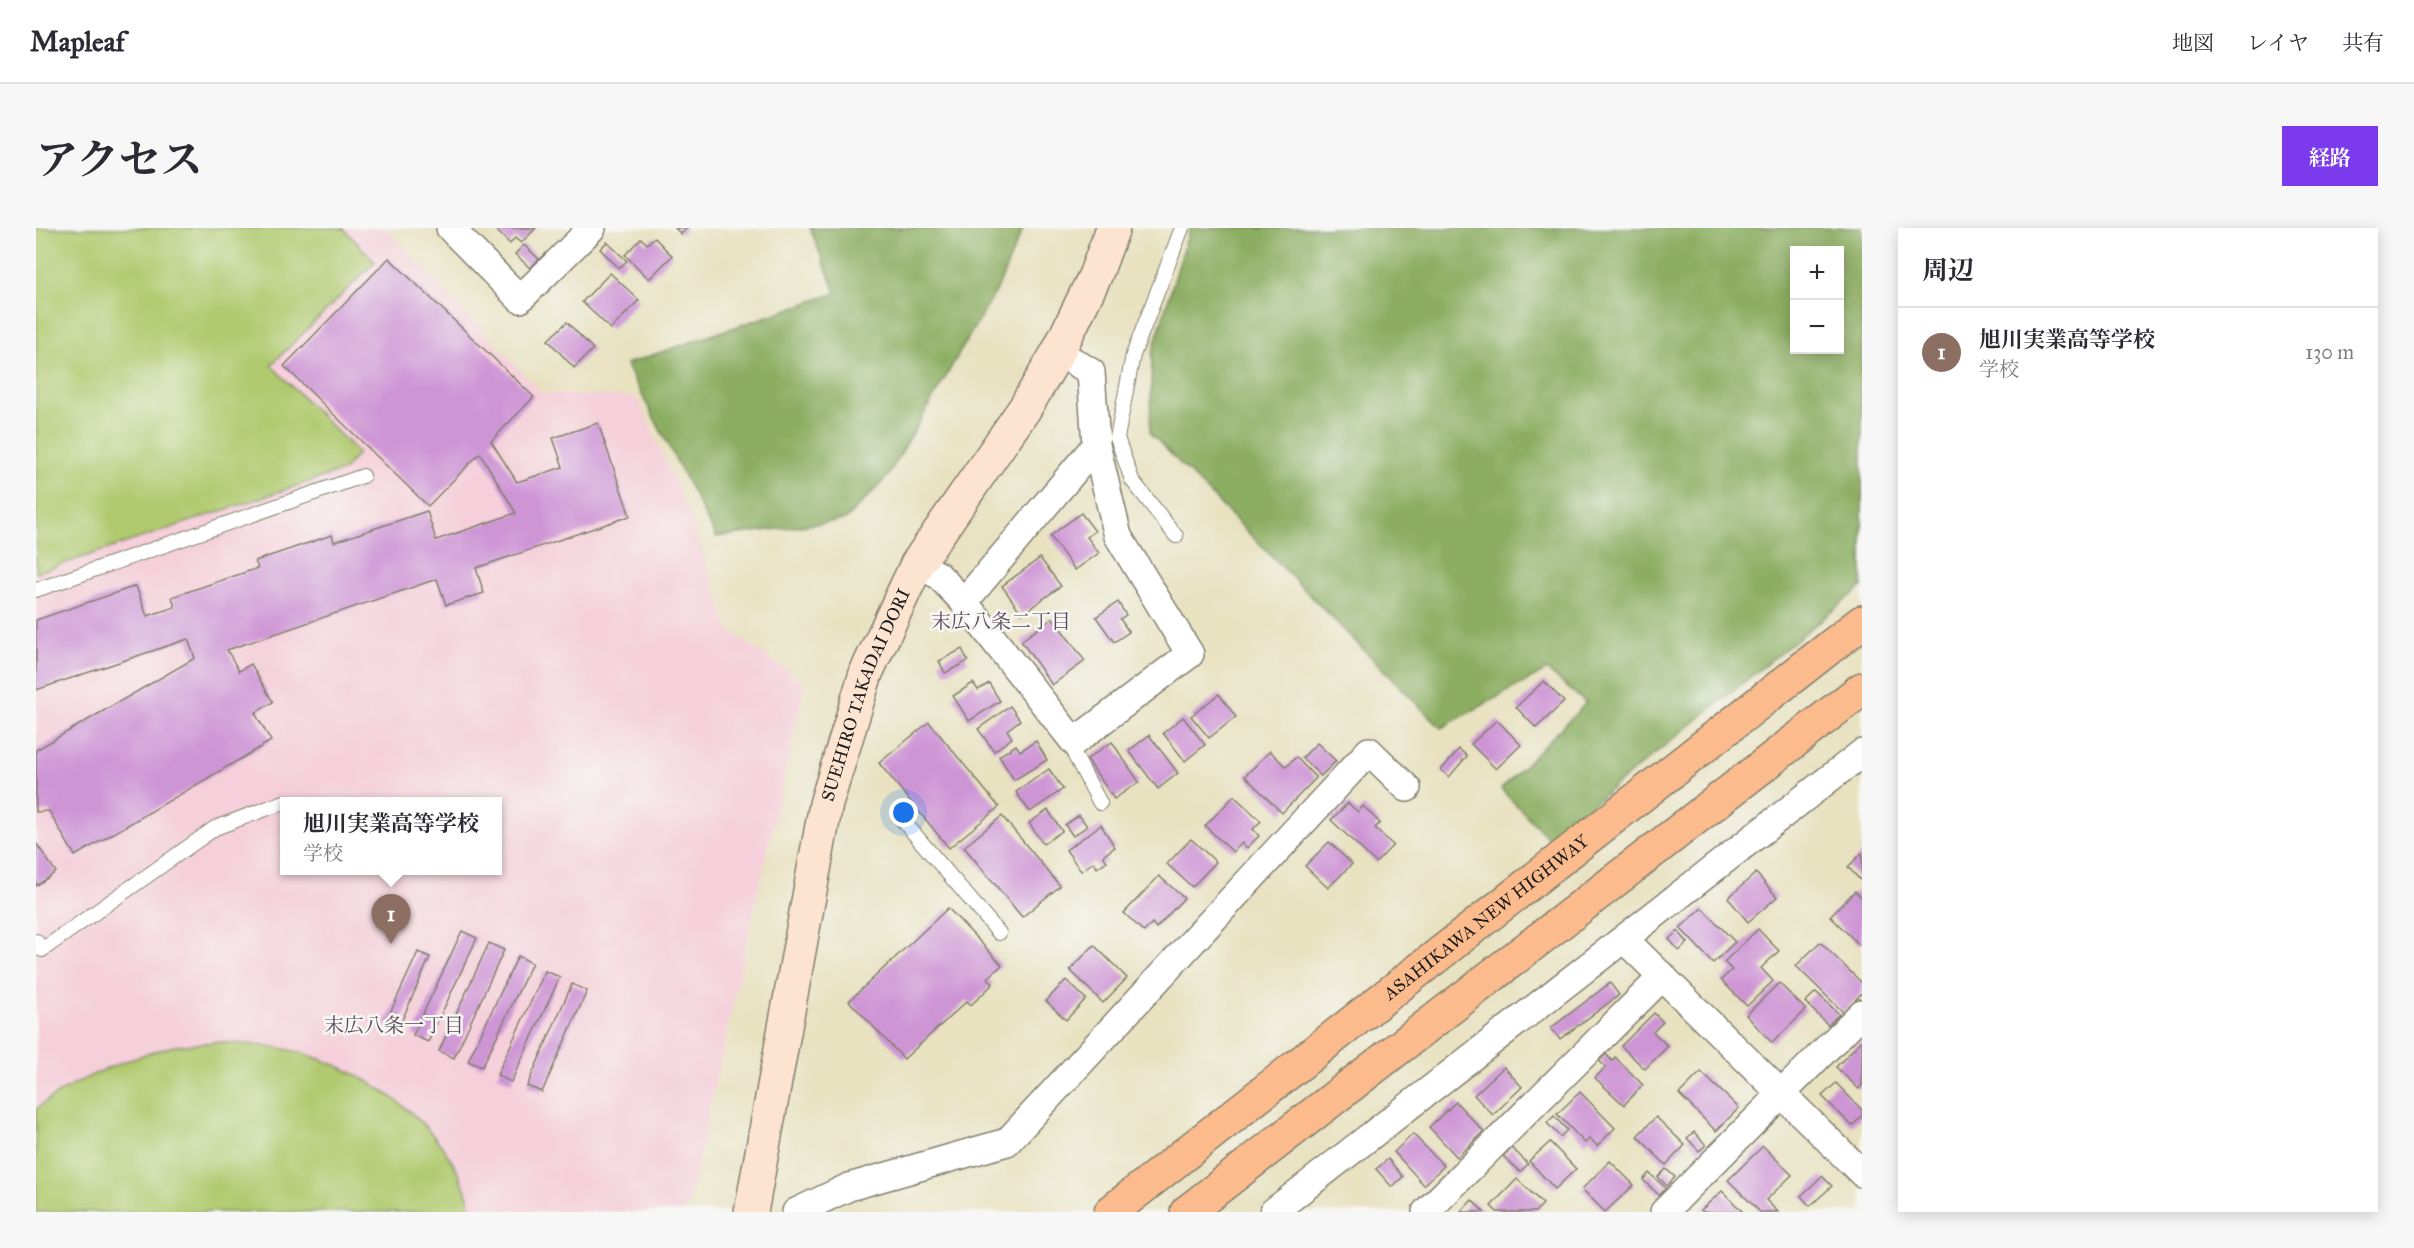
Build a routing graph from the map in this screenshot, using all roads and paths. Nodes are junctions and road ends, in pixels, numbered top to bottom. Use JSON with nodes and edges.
{"nodes":[{"id":1,"x":450,"y":228,"type":"edge"},
{"id":2,"x":592,"y":228,"type":"edge"},
{"id":3,"x":1113,"y":228,"type":"edge"},
{"id":4,"x":1182,"y":228,"type":"edge"},
{"id":5,"x":1058,"y":352,"type":"junction"},
{"id":6,"x":1096,"y":445,"type":"junction"},
{"id":7,"x":363,"y":476,"type":"dead end"},
{"id":8,"x":1176,"y":536,"type":"dead end"},
{"id":9,"x":917,"y":564,"type":"junction"},
{"id":10,"x":36,"y":590,"type":"edge"},
{"id":11,"x":964,"y":602,"type":"junction"},
{"id":12,"x":1862,"y":622,"type":"edge"},
{"id":13,"x":1862,"y":689,"type":"edge"},
{"id":14,"x":1074,"y":742,"type":"junction"},
{"id":15,"x":1862,"y":753,"type":"edge"},
{"id":16,"x":1407,"y":788,"type":"dead end"},
{"id":17,"x":280,"y":803,"type":"edge"},
{"id":18,"x":1100,"y":803,"type":"dead end"},
{"id":19,"x":899,"y":816,"type":"dead end"},
{"id":20,"x":999,"y":933,"type":"dead end"},
{"id":21,"x":1625,"y":940,"type":"junction"},
{"id":22,"x":36,"y":941,"type":"edge"},
{"id":23,"x":1663,"y":976,"type":"junction"},
{"id":24,"x":1862,"y":1013,"type":"edge"},
{"id":25,"x":1782,"y":1094,"type":"junction"},
{"id":26,"x":1862,"y":1173,"type":"edge"},
{"id":27,"x":751,"y":1212,"type":"edge"},
{"id":28,"x":796,"y":1212,"type":"edge"},
{"id":29,"x":1111,"y":1212,"type":"edge"},
{"id":30,"x":1187,"y":1212,"type":"edge"},
{"id":31,"x":1273,"y":1212,"type":"edge"},
{"id":32,"x":1426,"y":1212,"type":"edge"},
{"id":33,"x":1664,"y":1212,"type":"edge"}],
"edges":[{"from":1,"to":2,"type":"street"},
{"from":3,"to":5,"type":"street","name":"SUEHIRO TAKADAI DORI"},
{"from":4,"to":8,"type":"lane"},
{"from":5,"to":6,"type":"street"},
{"from":5,"to":9,"type":"street","name":"SUEHIRO TAKADAI DORI"},
{"from":6,"to":11,"type":"street"},
{"from":6,"to":14,"type":"street"},
{"from":7,"to":10,"type":"lane"},
{"from":9,"to":11,"type":"street"},
{"from":9,"to":27,"type":"street","name":"SUEHIRO TAKADAI DORI"},
{"from":11,"to":14,"type":"street"},
{"from":12,"to":29,"type":"highway","name":"ASAHIKAWA NEW HIGHWAY"},
{"from":13,"to":30,"type":"highway"},
{"from":14,"to":18,"type":"lane"},
{"from":15,"to":21,"type":"street"},
{"from":16,"to":28,"type":"street"},
{"from":17,"to":22,"type":"lane"},
{"from":19,"to":20,"type":"lane"},
{"from":21,"to":23,"type":"street"},
{"from":21,"to":31,"type":"street"},
{"from":23,"to":25,"type":"street"},
{"from":23,"to":32,"type":"street"},
{"from":24,"to":25,"type":"street"},
{"from":25,"to":26,"type":"street"},
{"from":25,"to":33,"type":"street"}]}
